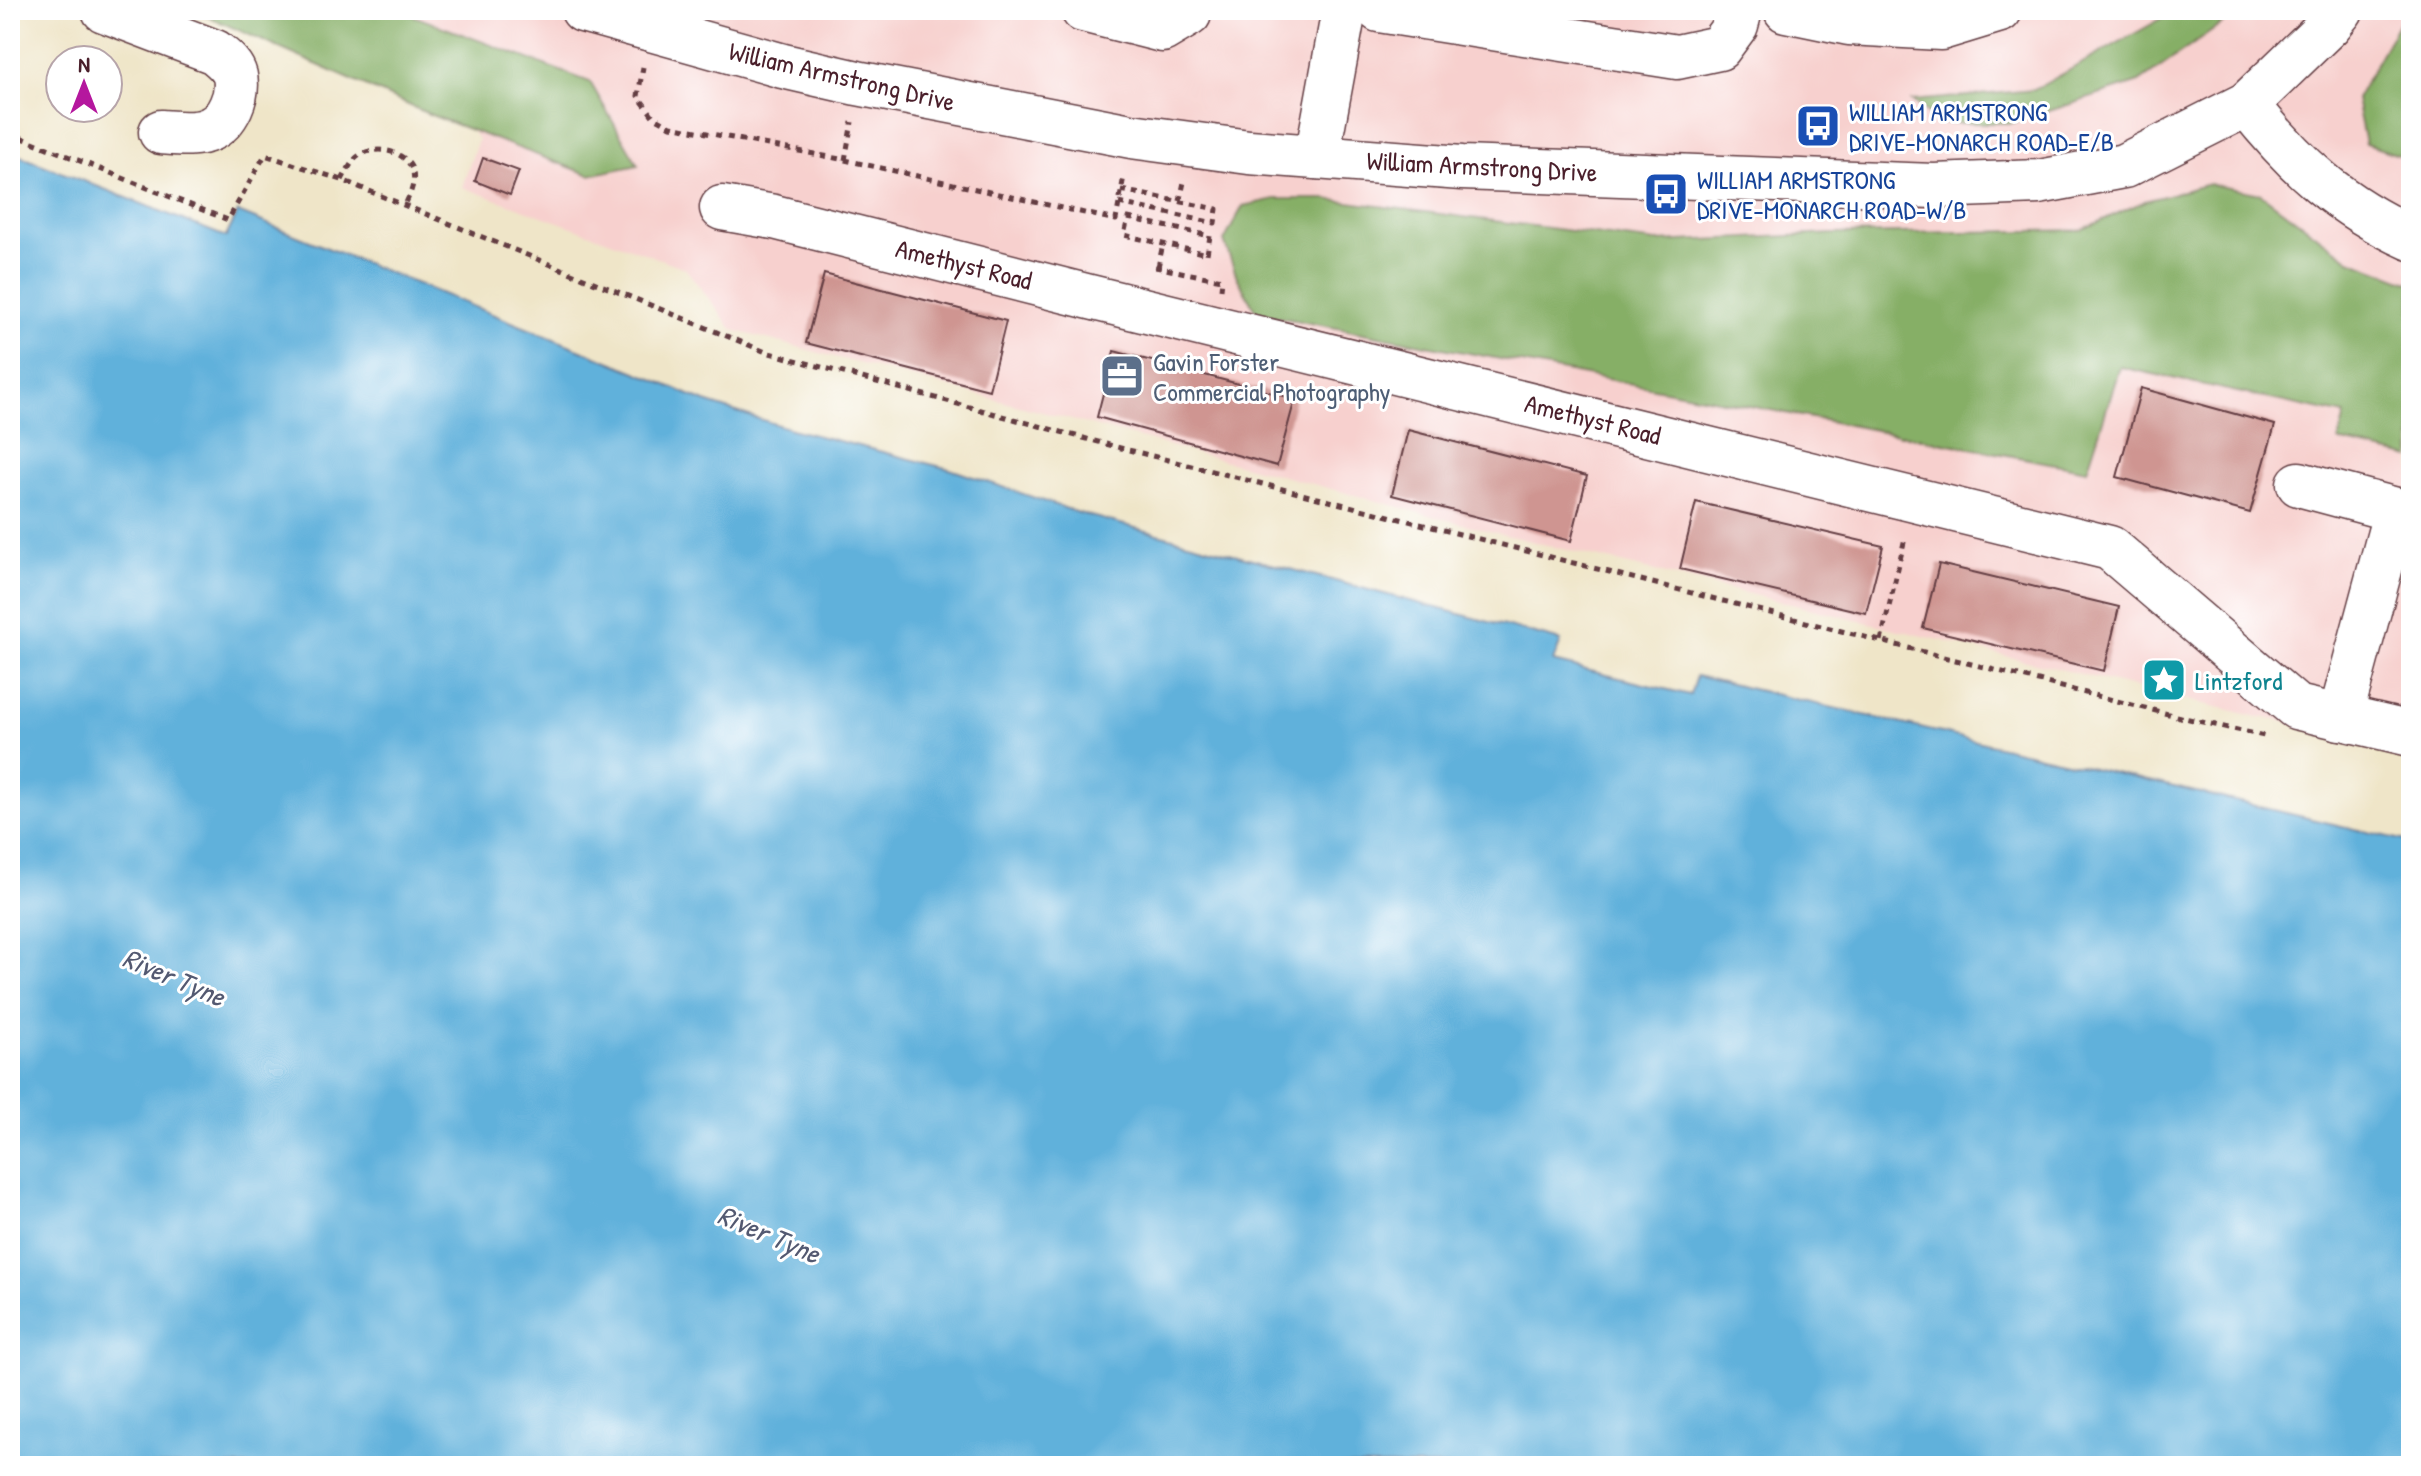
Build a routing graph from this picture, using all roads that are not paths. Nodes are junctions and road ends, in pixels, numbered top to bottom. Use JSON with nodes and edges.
{"nodes":[{"id":1,"x":104,"y":10,"type":"edge"},
{"id":2,"x":583,"y":10,"type":"edge"},
{"id":3,"x":1083,"y":10,"type":"edge"},
{"id":4,"x":1190,"y":10,"type":"edge"},
{"id":5,"x":1344,"y":10,"type":"edge"},
{"id":6,"x":1379,"y":10,"type":"edge"},
{"id":7,"x":1740,"y":10,"type":"edge"},
{"id":8,"x":1786,"y":10,"type":"edge"},
{"id":9,"x":2000,"y":10,"type":"edge"},
{"id":10,"x":2341,"y":10,"type":"edge"},
{"id":11,"x":2247,"y":104,"type":"junction"},
{"id":12,"x":161,"y":132,"type":"dead end"},
{"id":13,"x":1317,"y":157,"type":"junction"},
{"id":14,"x":722,"y":208,"type":"dead end"},
{"id":15,"x":2411,"y":238,"type":"edge"},
{"id":16,"x":2299,"y":484,"type":"dead end"},
{"id":17,"x":2404,"y":512,"type":"edge"},
{"id":18,"x":2340,"y":718,"type":"junction"},
{"id":19,"x":2411,"y":734,"type":"edge"}],
"edges":[{"from":1,"to":12,"type":"street"},
{"from":2,"to":13,"type":"street","name":"William Armstrong Drive"},
{"from":3,"to":4,"type":"street"},
{"from":5,"to":13,"type":"street"},
{"from":6,"to":7,"type":"street"},
{"from":8,"to":9,"type":"street"},
{"from":10,"to":11,"type":"street","name":"William Armstrong Drive"},
{"from":11,"to":13,"type":"street","name":"William Armstrong Drive"},
{"from":11,"to":15,"type":"street"},
{"from":14,"to":18,"type":"street","name":"Amethyst Road"},
{"from":16,"to":17,"type":"street"},
{"from":17,"to":18,"type":"street"},
{"from":18,"to":19,"type":"street","name":"Amethyst Road"}]}
